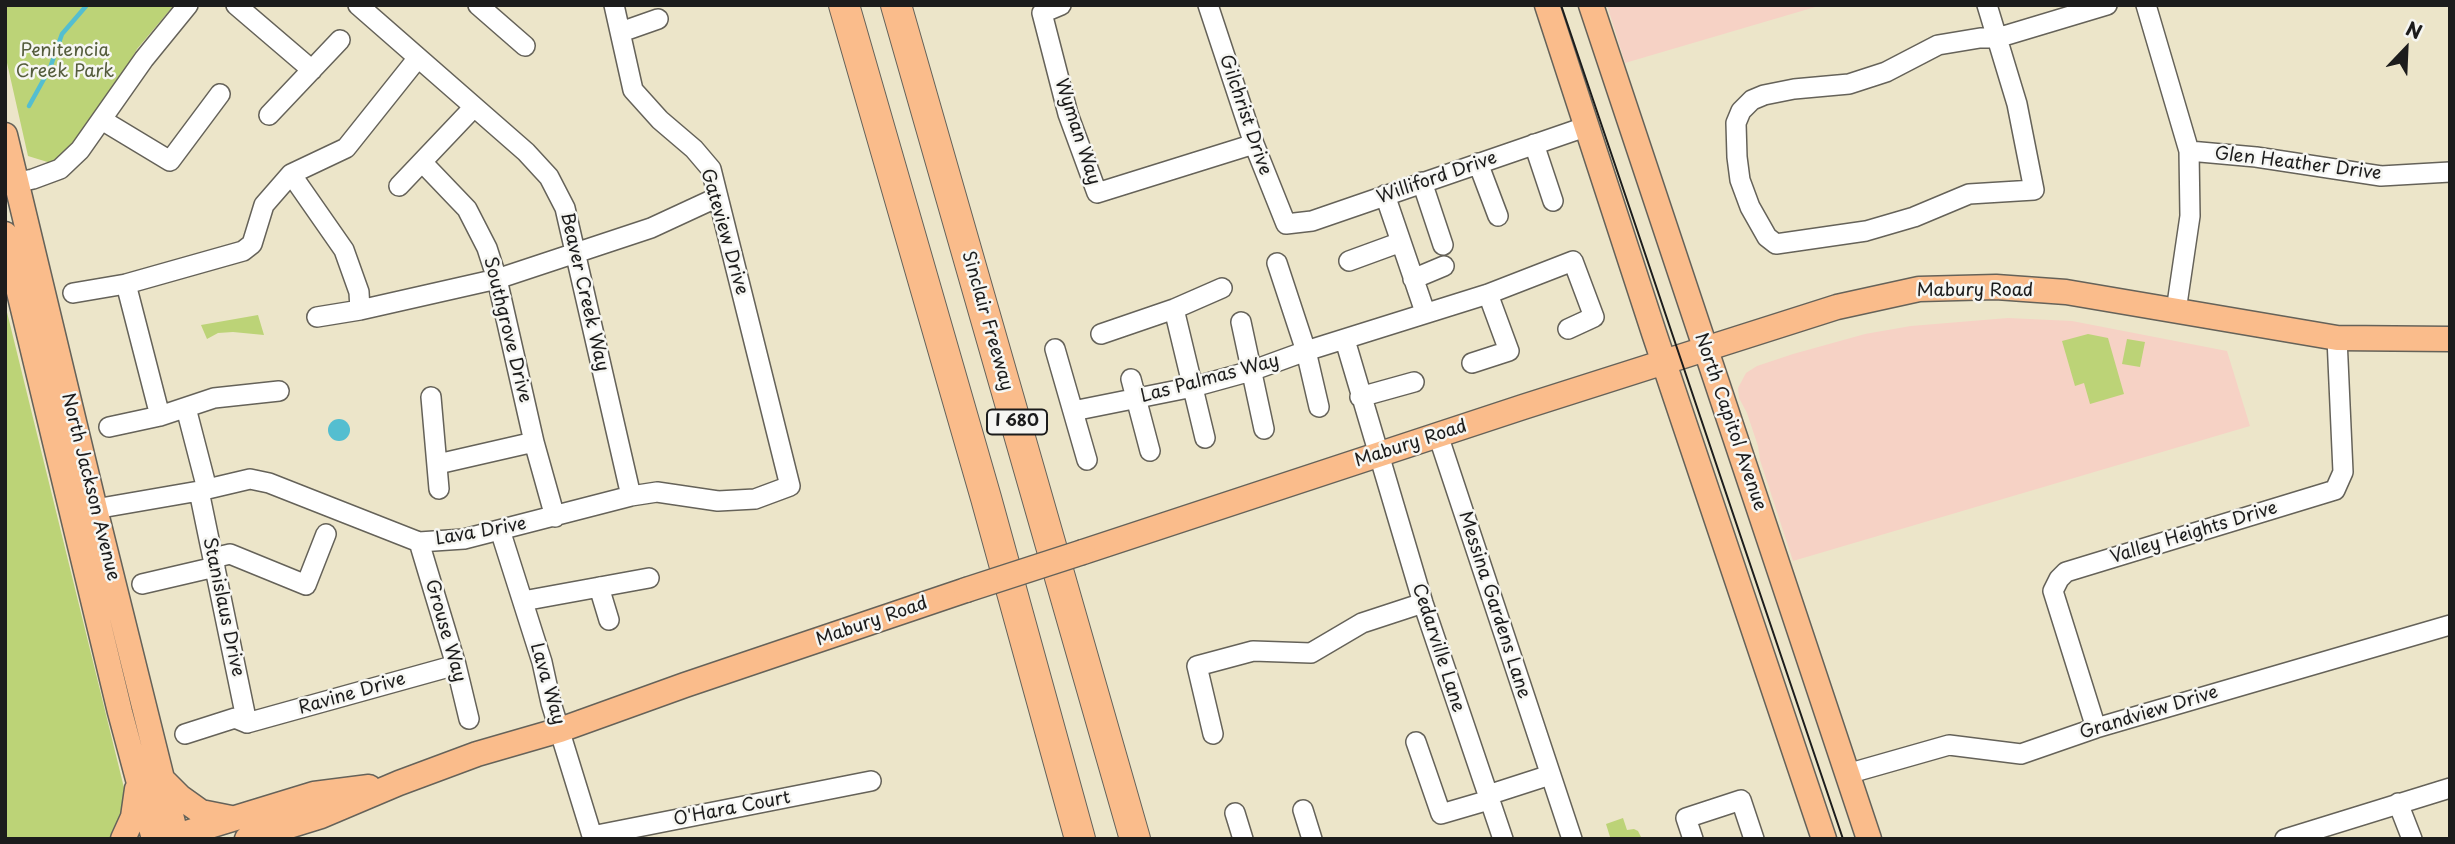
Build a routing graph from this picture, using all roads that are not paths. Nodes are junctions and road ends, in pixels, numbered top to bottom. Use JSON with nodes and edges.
{"nodes":[{"id":1,"x":188,"y":5,"type":"edge"},
{"id":2,"x":236,"y":5,"type":"edge"},
{"id":3,"x":358,"y":5,"type":"edge"},
{"id":4,"x":478,"y":5,"type":"edge"},
{"id":5,"x":614,"y":5,"type":"edge"},
{"id":6,"x":844,"y":5,"type":"edge"},
{"id":7,"x":895,"y":5,"type":"edge"},
{"id":8,"x":1061,"y":5,"type":"edge"},
{"id":9,"x":1208,"y":5,"type":"edge"},
{"id":10,"x":1548,"y":5,"type":"edge"},
{"id":11,"x":1591,"y":5,"type":"edge"},
{"id":12,"x":1987,"y":5,"type":"edge"},
{"id":13,"x":2107,"y":5,"type":"edge"},
{"id":14,"x":2146,"y":5,"type":"edge"},
{"id":15,"x":381,"y":12,"type":"edge"},
{"id":16,"x":658,"y":19,"type":"dead end"},
{"id":17,"x":621,"y":32,"type":"junction"},
{"id":18,"x":1997,"y":38,"type":"junction"},
{"id":19,"x":340,"y":40,"type":"dead end"},
{"id":20,"x":525,"y":46,"type":"dead end"},
{"id":21,"x":417,"y":59,"type":"junction"},
{"id":22,"x":312,"y":70,"type":"junction"},
{"id":23,"x":220,"y":94,"type":"dead end"},
{"id":24,"x":474,"y":107,"type":"junction"},
{"id":25,"x":269,"y":115,"type":"dead end"},
{"id":26,"x":102,"y":120,"type":"junction"},
{"id":27,"x":1588,"y":126,"type":"junction"},
{"id":28,"x":5,"y":135,"type":"edge"},
{"id":29,"x":1254,"y":144,"type":"junction"},
{"id":30,"x":1534,"y":144,"type":"junction"},
{"id":31,"x":2189,"y":151,"type":"junction"},
{"id":32,"x":422,"y":162,"type":"junction"},
{"id":33,"x":1478,"y":163,"type":"junction"},
{"id":34,"x":2450,"y":172,"type":"edge"},
{"id":35,"x":292,"y":174,"type":"junction"},
{"id":36,"x":1422,"y":182,"type":"junction"},
{"id":37,"x":11,"y":184,"type":"edge"},
{"id":38,"x":399,"y":186,"type":"dead end"},
{"id":39,"x":1385,"y":195,"type":"junction"},
{"id":40,"x":718,"y":197,"type":"junction"},
{"id":41,"x":1553,"y":201,"type":"dead end"},
{"id":42,"x":1498,"y":216,"type":"dead end"},
{"id":43,"x":1286,"y":224,"type":"joint"},
{"id":44,"x":5,"y":234,"type":"edge"},
{"id":45,"x":1401,"y":242,"type":"junction"},
{"id":46,"x":1443,"y":245,"type":"dead end"},
{"id":47,"x":575,"y":251,"type":"junction"},
{"id":48,"x":1349,"y":261,"type":"dead end"},
{"id":49,"x":1277,"y":263,"type":"dead end"},
{"id":50,"x":1444,"y":266,"type":"dead end"},
{"id":51,"x":497,"y":279,"type":"junction"},
{"id":52,"x":1413,"y":279,"type":"junction"},
{"id":53,"x":126,"y":284,"type":"junction"},
{"id":54,"x":1222,"y":288,"type":"dead end"},
{"id":55,"x":73,"y":293,"type":"dead end"},
{"id":56,"x":1488,"y":294,"type":"junction"},
{"id":57,"x":1174,"y":309,"type":"junction"},
{"id":58,"x":360,"y":310,"type":"junction"},
{"id":59,"x":2176,"y":311,"type":"junction"},
{"id":60,"x":1425,"y":312,"type":"junction"},
{"id":61,"x":317,"y":317,"type":"dead end"},
{"id":62,"x":1241,"y":322,"type":"dead end"},
{"id":63,"x":1567,"y":330,"type":"dead end"},
{"id":64,"x":1101,"y":334,"type":"dead end"},
{"id":65,"x":2337,"y":338,"type":"junction"},
{"id":66,"x":2450,"y":339,"type":"edge"},
{"id":67,"x":1345,"y":340,"type":"junction"},
{"id":68,"x":1055,"y":348,"type":"dead end"},
{"id":69,"x":1706,"y":350,"type":"junction"},
{"id":70,"x":1306,"y":351,"type":"junction"},
{"id":71,"x":1664,"y":362,"type":"junction"},
{"id":72,"x":1472,"y":363,"type":"dead end"},
{"id":73,"x":1251,"y":371,"type":"junction"},
{"id":74,"x":1414,"y":382,"type":"dead end"},
{"id":75,"x":1194,"y":387,"type":"junction"},
{"id":76,"x":1133,"y":389,"type":"junction"},
{"id":77,"x":279,"y":391,"type":"dead end"},
{"id":78,"x":431,"y":397,"type":"dead end"},
{"id":79,"x":1360,"y":397,"type":"junction"},
{"id":80,"x":1319,"y":407,"type":"dead end"},
{"id":81,"x":186,"y":408,"type":"junction"},
{"id":82,"x":1073,"y":411,"type":"junction"},
{"id":83,"x":160,"y":416,"type":"junction"},
{"id":84,"x":109,"y":427,"type":"dead end"},
{"id":85,"x":1264,"y":429,"type":"dead end"},
{"id":86,"x":1438,"y":435,"type":"junction"},
{"id":87,"x":1205,"y":438,"type":"dead end"},
{"id":88,"x":534,"y":442,"type":"junction"},
{"id":89,"x":1150,"y":451,"type":"dead end"},
{"id":90,"x":1378,"y":455,"type":"junction"},
{"id":91,"x":1087,"y":460,"type":"dead end"},
{"id":92,"x":438,"y":464,"type":"junction"},
{"id":93,"x":790,"y":486,"type":"joint"},
{"id":94,"x":439,"y":489,"type":"dead end"},
{"id":95,"x":203,"y":490,"type":"junction"},
{"id":96,"x":631,"y":496,"type":"junction"},
{"id":97,"x":95,"y":509,"type":"junction"},
{"id":98,"x":555,"y":517,"type":"junction"},
{"id":99,"x":500,"y":530,"type":"junction"},
{"id":100,"x":326,"y":534,"type":"dead end"},
{"id":101,"x":419,"y":542,"type":"junction"},
{"id":102,"x":214,"y":563,"type":"junction"},
{"id":103,"x":649,"y":578,"type":"dead end"},
{"id":104,"x":142,"y":584,"type":"dead end"},
{"id":105,"x":599,"y":587,"type":"junction"},
{"id":106,"x":523,"y":601,"type":"junction"},
{"id":107,"x":1423,"y":603,"type":"junction"},
{"id":108,"x":609,"y":620,"type":"dead end"},
{"id":109,"x":2450,"y":625,"type":"edge"},
{"id":110,"x":456,"y":665,"type":"junction"},
{"id":111,"x":469,"y":719,"type":"dead end"},
{"id":112,"x":247,"y":723,"type":"junction"},
{"id":113,"x":2096,"y":728,"type":"junction"},
{"id":114,"x":560,"y":730,"type":"junction"},
{"id":115,"x":185,"y":733,"type":"dead end"},
{"id":116,"x":1213,"y":734,"type":"dead end"},
{"id":117,"x":1416,"y":742,"type":"dead end"},
{"id":118,"x":1847,"y":774,"type":"junction"},
{"id":119,"x":1550,"y":775,"type":"junction"},
{"id":120,"x":150,"y":779,"type":"junction"},
{"id":121,"x":871,"y":781,"type":"dead end"},
{"id":122,"x":2450,"y":788,"type":"edge"},
{"id":123,"x":1489,"y":797,"type":"junction"},
{"id":124,"x":2398,"y":803,"type":"junction"},
{"id":125,"x":1303,"y":810,"type":"dead end"},
{"id":126,"x":1235,"y":813,"type":"dead end"},
{"id":127,"x":241,"y":829,"type":"edge"},
{"id":128,"x":592,"y":837,"type":"edge"},
{"id":129,"x":169,"y":838,"type":"edge"},
{"id":130,"x":123,"y":839,"type":"edge"},
{"id":131,"x":1080,"y":839,"type":"edge"},
{"id":132,"x":1135,"y":839,"type":"edge"},
{"id":133,"x":1243,"y":839,"type":"edge"},
{"id":134,"x":1312,"y":839,"type":"edge"},
{"id":135,"x":1503,"y":839,"type":"edge"},
{"id":136,"x":1572,"y":839,"type":"edge"},
{"id":137,"x":1693,"y":839,"type":"edge"},
{"id":138,"x":1754,"y":839,"type":"edge"},
{"id":139,"x":1824,"y":839,"type":"edge"},
{"id":140,"x":1869,"y":839,"type":"edge"},
{"id":141,"x":2285,"y":839,"type":"edge"},
{"id":142,"x":2412,"y":839,"type":"edge"}],
"edges":[{"from":1,"to":26,"type":"street"},
{"from":2,"to":22,"type":"street"},
{"from":3,"to":15,"type":"street","name":"Beaver Creek Way"},
{"from":4,"to":20,"type":"street"},
{"from":5,"to":17,"type":"street","name":"Gateview Drive"},
{"from":6,"to":131,"type":"highway","number":"I 680"},
{"from":7,"to":132,"type":"highway","name":"Sinclair Freeway","number":"I 680"},
{"from":8,"to":29,"type":"street","name":"Wyman Way"},
{"from":9,"to":29,"type":"street","name":"Gilchrist Drive"},
{"from":10,"to":27,"type":"main road"},
{"from":11,"to":69,"type":"main road","name":"North Capitol Avenue"},
{"from":12,"to":18,"type":"street"},
{"from":13,"to":18,"type":"street"},
{"from":14,"to":31,"type":"street"},
{"from":15,"to":21,"type":"street","name":"Beaver Creek Way"},
{"from":16,"to":17,"type":"street"},
{"from":17,"to":40,"type":"street","name":"Gateview Drive"},
{"from":18,"to":18,"type":"street"},
{"from":19,"to":22,"type":"street"},
{"from":21,"to":24,"type":"street","name":"Beaver Creek Way"},
{"from":21,"to":35,"type":"street"},
{"from":22,"to":25,"type":"street"},
{"from":23,"to":26,"type":"street"},
{"from":24,"to":32,"type":"street"},
{"from":24,"to":47,"type":"street","name":"Beaver Creek Way"},
{"from":26,"to":37,"type":"street"},
{"from":27,"to":30,"type":"street","name":"Williford Drive"},
{"from":27,"to":71,"type":"main road"},
{"from":28,"to":37,"type":"main road","name":"North Jackson Avenue"},
{"from":29,"to":43,"type":"street","name":"Gilchrist Drive"},
{"from":30,"to":33,"type":"street","name":"Williford Drive"},
{"from":30,"to":41,"type":"street"},
{"from":31,"to":34,"type":"street","name":"Glen Heather Drive"},
{"from":31,"to":59,"type":"street"},
{"from":32,"to":38,"type":"street"},
{"from":32,"to":51,"type":"street","name":"Southgrove Drive"},
{"from":33,"to":36,"type":"street","name":"Williford Drive"},
{"from":33,"to":42,"type":"street"},
{"from":35,"to":53,"type":"street"},
{"from":35,"to":58,"type":"street"},
{"from":36,"to":39,"type":"street","name":"Williford Drive"},
{"from":36,"to":46,"type":"street"},
{"from":37,"to":97,"type":"main road","name":"North Jackson Avenue"},
{"from":39,"to":43,"type":"street","name":"Williford Drive"},
{"from":39,"to":45,"type":"street"},
{"from":40,"to":47,"type":"street"},
{"from":40,"to":93,"type":"street","name":"Gateview Drive"},
{"from":44,"to":120,"type":"main road","name":"North Jackson Avenue"},
{"from":45,"to":48,"type":"street"},
{"from":45,"to":52,"type":"street"},
{"from":47,"to":51,"type":"street"},
{"from":47,"to":96,"type":"street","name":"Beaver Creek Way"},
{"from":49,"to":70,"type":"street"},
{"from":50,"to":52,"type":"street"},
{"from":51,"to":58,"type":"street"},
{"from":51,"to":88,"type":"street","name":"Southgrove Drive"},
{"from":52,"to":60,"type":"street"},
{"from":53,"to":55,"type":"street"},
{"from":53,"to":83,"type":"street"},
{"from":54,"to":57,"type":"street"},
{"from":56,"to":60,"type":"street","name":"Las Palmas Way"},
{"from":56,"to":63,"type":"street","name":"Las Palmas Way"},
{"from":56,"to":72,"type":"street"},
{"from":57,"to":64,"type":"street"},
{"from":57,"to":75,"type":"street"},
{"from":58,"to":61,"type":"street"},
{"from":59,"to":65,"type":"main road","name":"Mabury Road"},
{"from":59,"to":69,"type":"main road","name":"Mabury Road"},
{"from":60,"to":67,"type":"street","name":"Las Palmas Way"},
{"from":62,"to":73,"type":"street"},
{"from":65,"to":66,"type":"main road","name":"Mabury Road"},
{"from":65,"to":113,"type":"street","name":"Valley Heights Drive"},
{"from":67,"to":70,"type":"street","name":"Las Palmas Way"},
{"from":67,"to":79,"type":"street"},
{"from":68,"to":82,"type":"street"},
{"from":69,"to":71,"type":"main road","name":"Mabury Road"},
{"from":69,"to":118,"type":"main road","name":"North Capitol Avenue"},
{"from":70,"to":73,"type":"street","name":"Las Palmas Way"},
{"from":70,"to":80,"type":"street"},
{"from":71,"to":86,"type":"main road","name":"Mabury Road"},
{"from":71,"to":139,"type":"main road"},
{"from":73,"to":75,"type":"street","name":"Las Palmas Way"},
{"from":73,"to":85,"type":"street"},
{"from":74,"to":79,"type":"street"},
{"from":75,"to":76,"type":"street","name":"Las Palmas Way"},
{"from":75,"to":87,"type":"street"},
{"from":76,"to":82,"type":"street","name":"Las Palmas Way"},
{"from":76,"to":89,"type":"street"},
{"from":77,"to":81,"type":"street"},
{"from":78,"to":92,"type":"street"},
{"from":79,"to":90,"type":"street"},
{"from":81,"to":83,"type":"street"},
{"from":81,"to":95,"type":"street","name":"Stanislaus Drive"},
{"from":82,"to":91,"type":"street"},
{"from":83,"to":84,"type":"street"},
{"from":86,"to":90,"type":"main road","name":"Mabury Road"},
{"from":86,"to":119,"type":"street","name":"Messina Gardens Lane"},
{"from":88,"to":92,"type":"street"},
{"from":88,"to":98,"type":"street","name":"Southgrove Drive"},
{"from":90,"to":107,"type":"street","name":"Cedarville Lane"},
{"from":90,"to":114,"type":"main road","name":"Mabury Road","bridge":true},
{"from":92,"to":94,"type":"street"},
{"from":93,"to":96,"type":"street","name":"Lava Drive"},
{"from":95,"to":97,"type":"street","name":"Lava Drive"},
{"from":95,"to":101,"type":"street","name":"Lava Drive"},
{"from":95,"to":102,"type":"street","name":"Stanislaus Drive"},
{"from":96,"to":98,"type":"street","name":"Lava Drive"},
{"from":97,"to":120,"type":"main road","name":"North Jackson Avenue"},
{"from":98,"to":99,"type":"street","name":"Lava Drive"},
{"from":99,"to":101,"type":"street","name":"Lava Drive"},
{"from":99,"to":106,"type":"street","name":"Lava Way"},
{"from":100,"to":102,"type":"street"},
{"from":101,"to":110,"type":"street","name":"Grouse Way"},
{"from":102,"to":104,"type":"street"},
{"from":102,"to":112,"type":"street","name":"Stanislaus Drive"},
{"from":103,"to":105,"type":"street"},
{"from":105,"to":106,"type":"street"},
{"from":105,"to":108,"type":"street"},
{"from":106,"to":114,"type":"street","name":"Lava Way"},
{"from":107,"to":116,"type":"street"},
{"from":107,"to":123,"type":"street","name":"Cedarville Lane"},
{"from":109,"to":113,"type":"street","name":"Grandview Drive"},
{"from":110,"to":111,"type":"street","name":"Grouse Way"},
{"from":110,"to":112,"type":"street","name":"Ravine Drive"},
{"from":112,"to":115,"type":"street","name":"Ravine Drive"},
{"from":113,"to":118,"type":"street","name":"Grandview Drive"},
{"from":114,"to":127,"type":"main road","name":"Mabury Road"},
{"from":114,"to":128,"type":"street","name":"Lava Way"},
{"from":117,"to":123,"type":"street"},
{"from":118,"to":140,"type":"main road","name":"North Capitol Avenue"},
{"from":119,"to":123,"type":"street"},
{"from":119,"to":136,"type":"street","name":"Messina Gardens Lane"},
{"from":120,"to":127,"type":"main road"},
{"from":120,"to":129,"type":"main road","name":"North Jackson Avenue"},
{"from":120,"to":130,"type":"main road"},
{"from":121,"to":128,"type":"street","name":"O'Hara Court"},
{"from":122,"to":124,"type":"street"},
{"from":123,"to":135,"type":"street","name":"Cedarville Lane"},
{"from":124,"to":141,"type":"street"},
{"from":124,"to":142,"type":"street"},
{"from":125,"to":134,"type":"street"},
{"from":126,"to":133,"type":"street"},
{"from":127,"to":129,"type":"main road","name":"Mabury Road"},
{"from":137,"to":138,"type":"street"}]}
